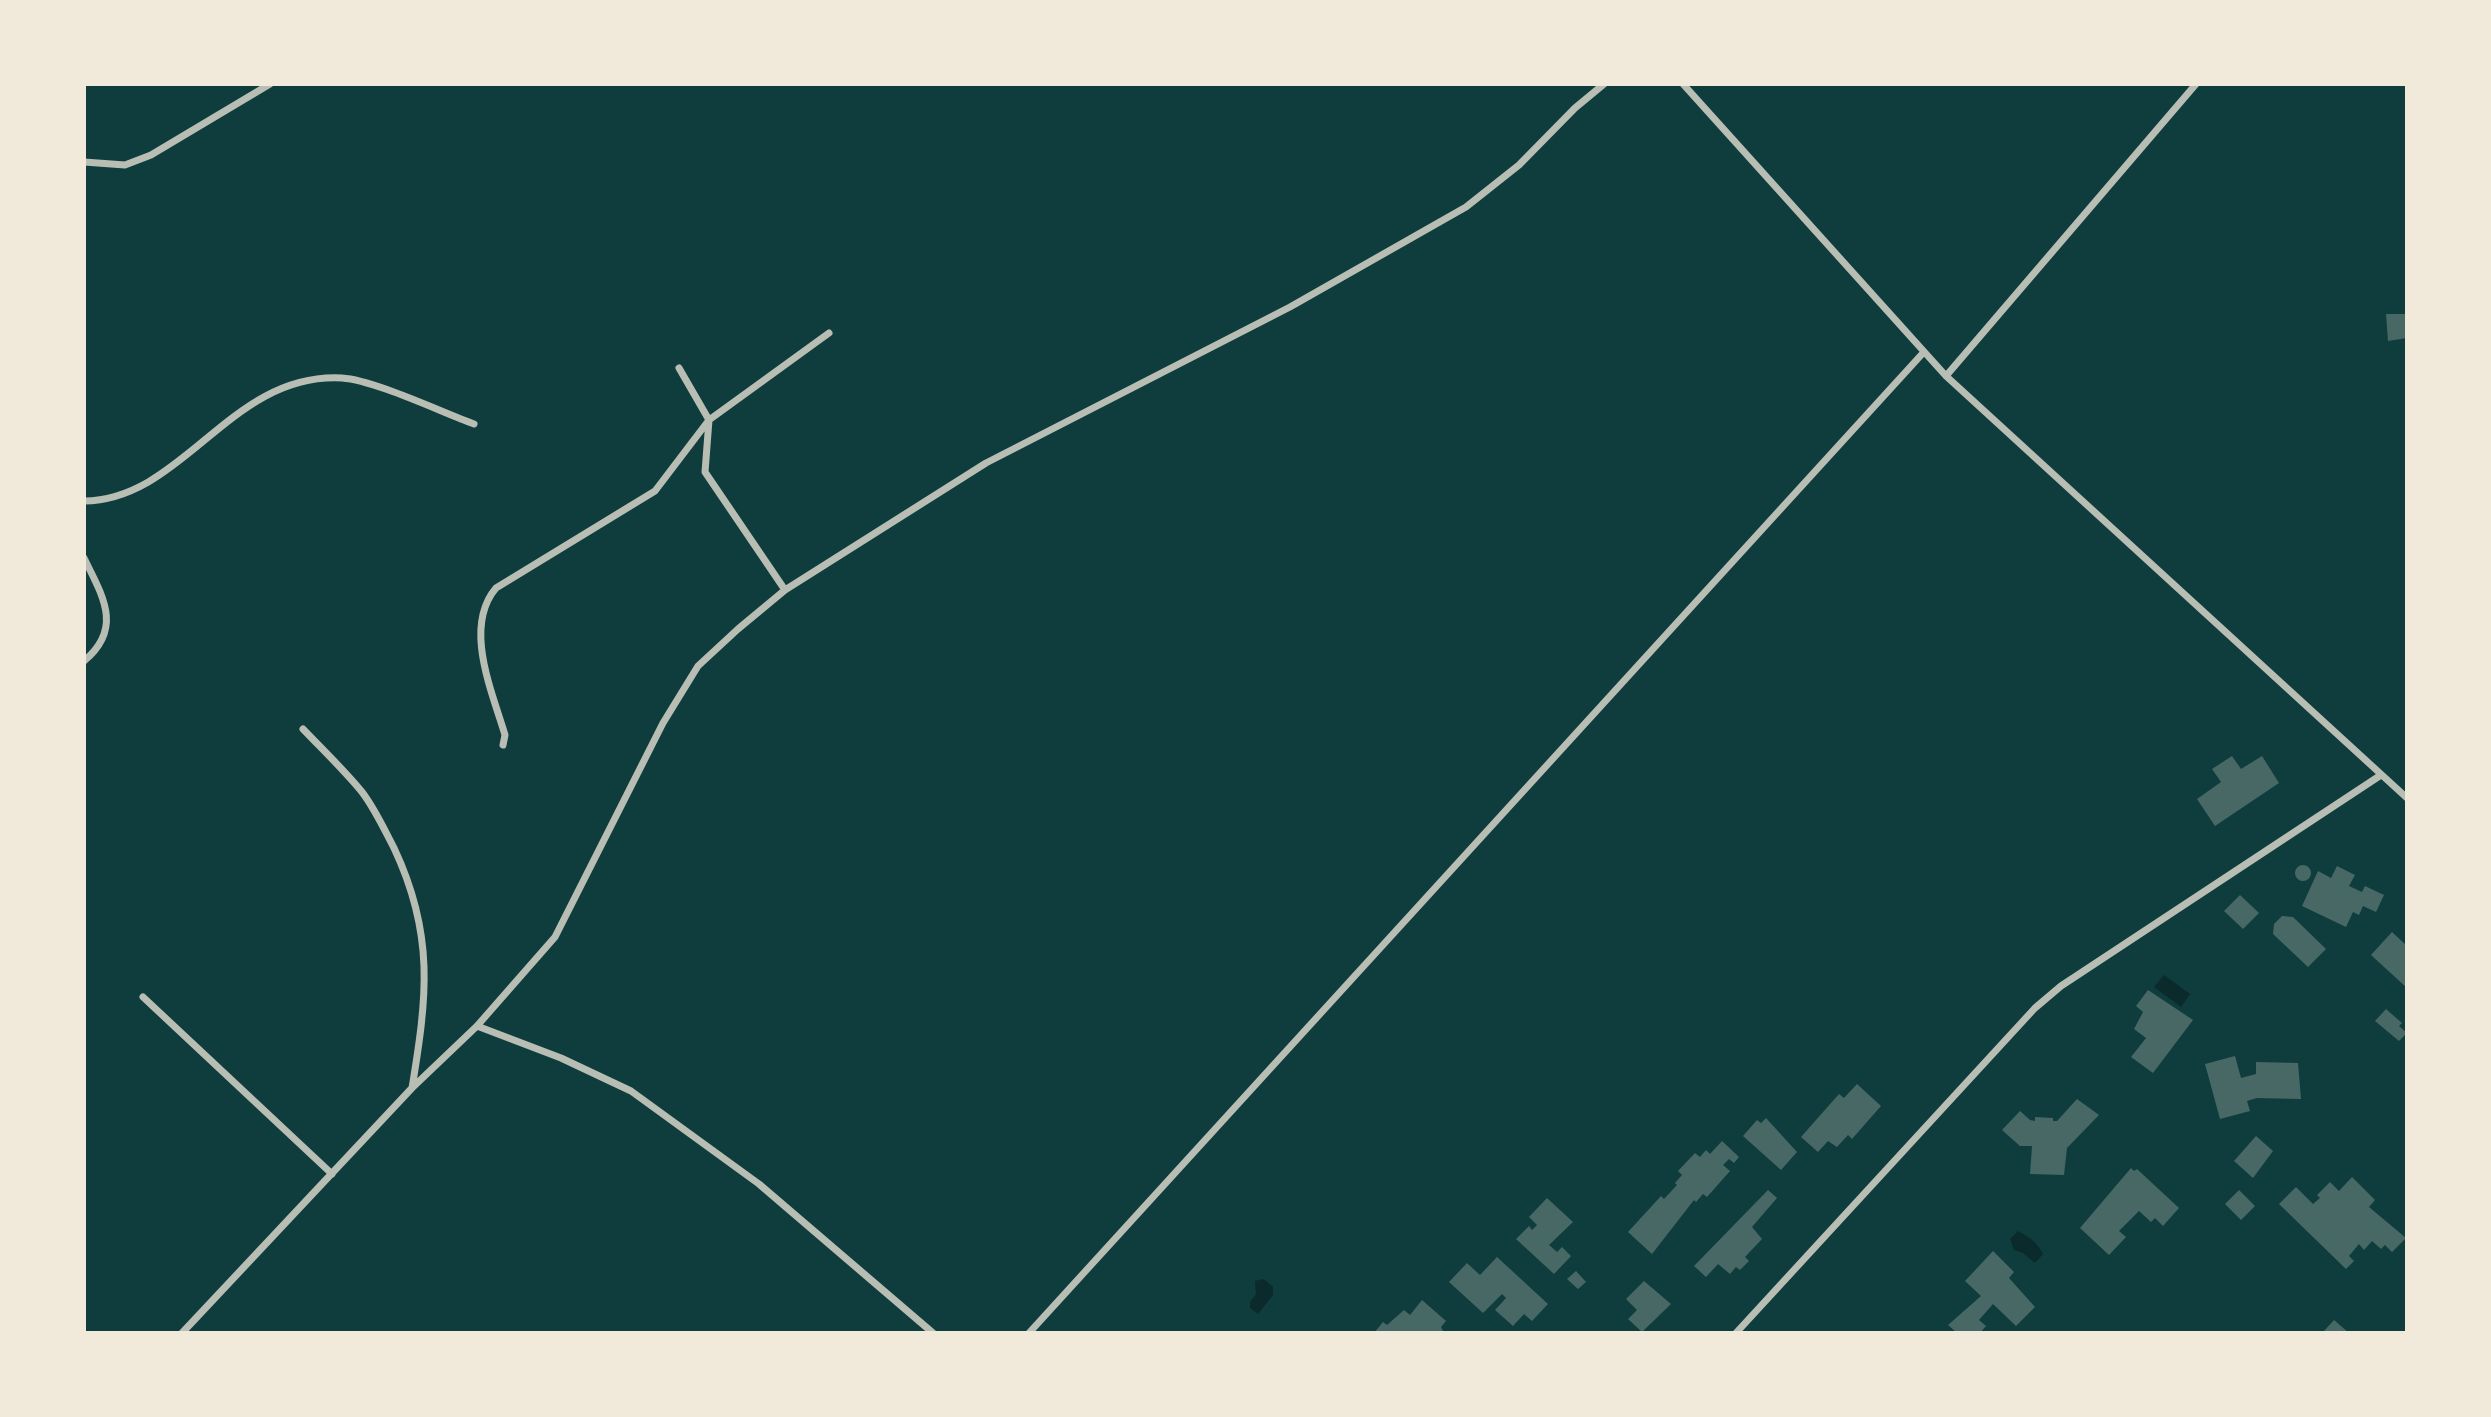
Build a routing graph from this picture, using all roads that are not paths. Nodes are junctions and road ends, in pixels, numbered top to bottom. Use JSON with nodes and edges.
{"nodes":[{"id":1,"x":270,"y":84,"type":"edge"},
{"id":2,"x":1604,"y":84,"type":"edge"},
{"id":3,"x":1683,"y":84,"type":"edge"},
{"id":4,"x":2196,"y":84,"type":"edge"},
{"id":5,"x":84,"y":162,"type":"edge"},
{"id":6,"x":829,"y":333,"type":"dead end"},
{"id":7,"x":1923,"y":353,"type":"junction"},
{"id":8,"x":679,"y":368,"type":"dead end"},
{"id":9,"x":1946,"y":376,"type":"junction"},
{"id":10,"x":709,"y":420,"type":"junction"},
{"id":11,"x":474,"y":424,"type":"dead end"},
{"id":12,"x":84,"y":501,"type":"edge"},
{"id":13,"x":84,"y":558,"type":"edge"},
{"id":14,"x":785,"y":590,"type":"junction"},
{"id":15,"x":84,"y":661,"type":"edge"},
{"id":16,"x":303,"y":729,"type":"dead end"},
{"id":17,"x":503,"y":745,"type":"dead end"},
{"id":18,"x":2381,"y":775,"type":"junction"},
{"id":19,"x":2407,"y":798,"type":"edge"},
{"id":20,"x":143,"y":997,"type":"dead end"},
{"id":21,"x":477,"y":1026,"type":"junction"},
{"id":22,"x":412,"y":1088,"type":"junction"},
{"id":23,"x":332,"y":1174,"type":"junction"},
{"id":24,"x":183,"y":1333,"type":"edge"},
{"id":25,"x":933,"y":1333,"type":"edge"},
{"id":26,"x":1029,"y":1333,"type":"edge"},
{"id":27,"x":1736,"y":1333,"type":"edge"}],
"edges":[{"from":1,"to":5,"type":"street"},
{"from":2,"to":14,"type":"street"},
{"from":3,"to":7,"type":"street"},
{"from":4,"to":9,"type":"street"},
{"from":6,"to":10,"type":"street"},
{"from":7,"to":9,"type":"street"},
{"from":7,"to":26,"type":"street"},
{"from":8,"to":10,"type":"street"},
{"from":9,"to":18,"type":"street"},
{"from":10,"to":14,"type":"street"},
{"from":10,"to":17,"type":"street"},
{"from":11,"to":12,"type":"street"},
{"from":13,"to":15,"type":"street"},
{"from":14,"to":21,"type":"street"},
{"from":16,"to":22,"type":"street"},
{"from":18,"to":19,"type":"street"},
{"from":18,"to":27,"type":"street"},
{"from":20,"to":23,"type":"street"},
{"from":21,"to":22,"type":"street"},
{"from":21,"to":25,"type":"street"},
{"from":22,"to":23,"type":"street"},
{"from":23,"to":24,"type":"street"}]}
